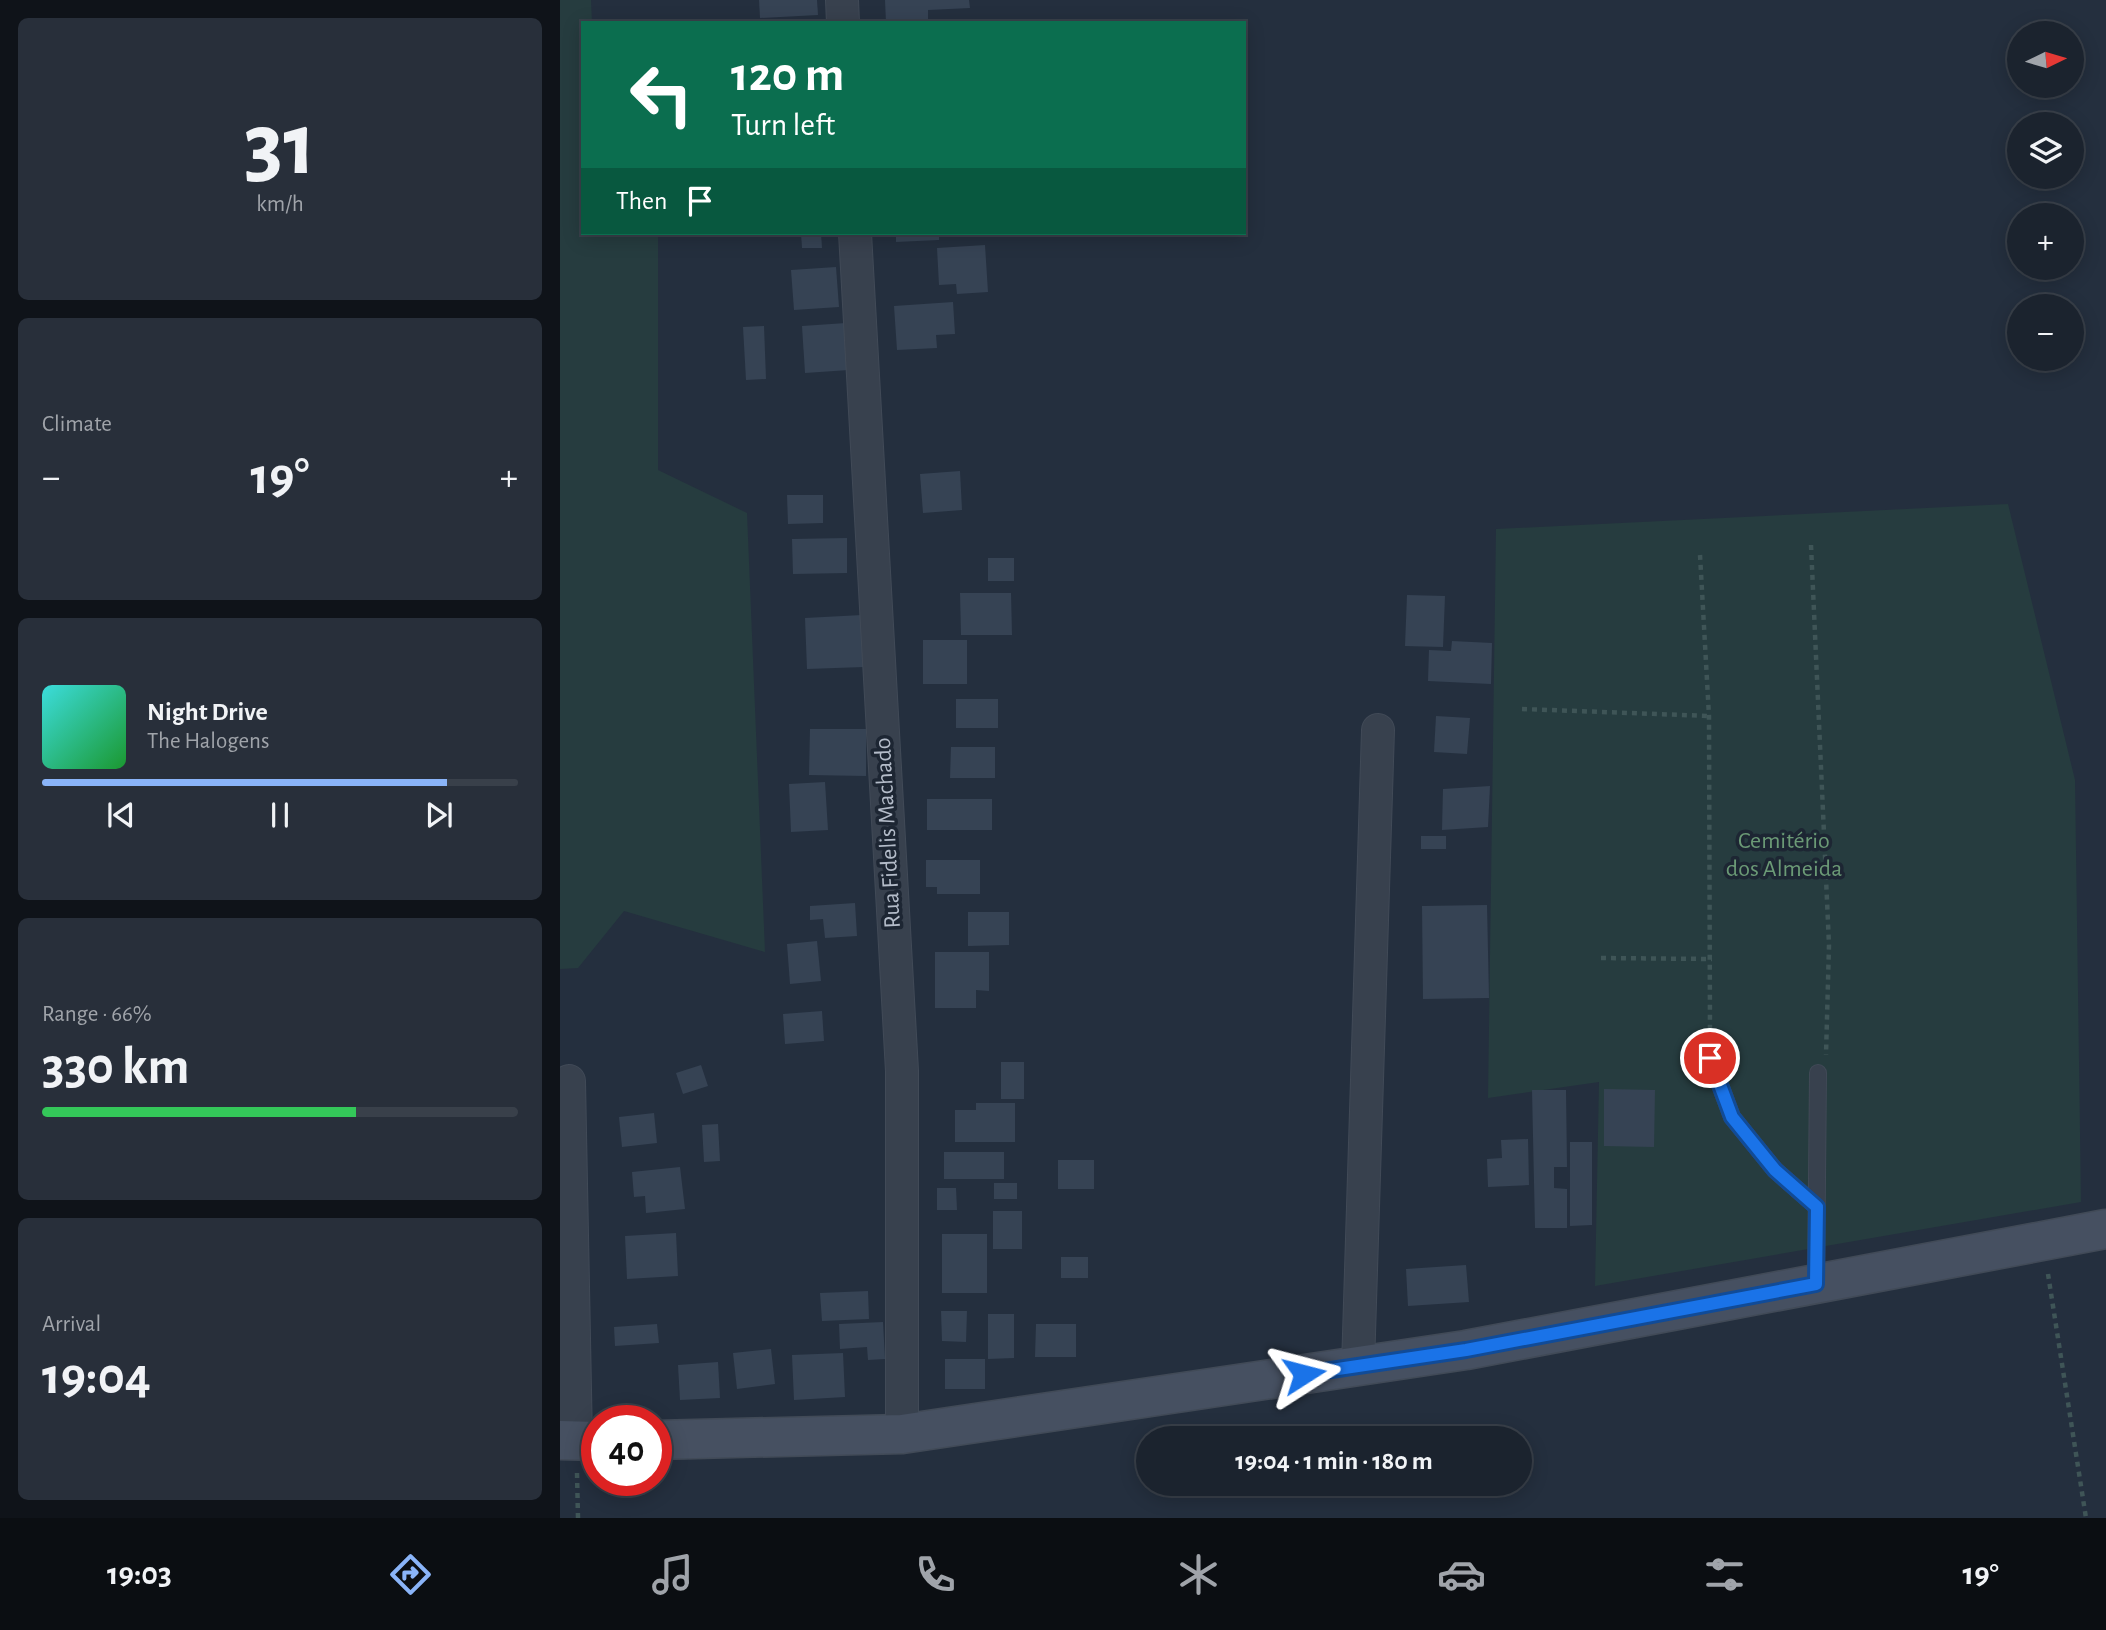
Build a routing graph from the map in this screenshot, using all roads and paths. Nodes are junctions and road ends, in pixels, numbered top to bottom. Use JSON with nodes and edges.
{"nodes":[{"id":1,"x":842,"y":0,"type":"edge"},
{"id":2,"x":843,"y":21,"type":"edge"},
{"id":3,"x":855,"y":235,"type":"edge"},
{"id":4,"x":1811,"y":545,"type":"dead end"},
{"id":5,"x":1700,"y":555,"type":"dead end"},
{"id":6,"x":1522,"y":709,"type":"dead end"},
{"id":7,"x":1709,"y":716,"type":"junction"},
{"id":8,"x":1378,"y":730,"type":"dead end"},
{"id":9,"x":1601,"y":958,"type":"dead end"},
{"id":10,"x":1712,"y":959,"type":"junction"},
{"id":11,"x":1710,"y":1058,"type":"joint"},
{"id":12,"x":1818,"y":1073,"type":"joint"},
{"id":13,"x":569,"y":1080,"type":"dead end"},
{"id":14,"x":1817,"y":1207,"type":"junction"},
{"id":15,"x":2106,"y":1229,"type":"edge"},
{"id":16,"x":2043,"y":1242,"type":"junction"},
{"id":17,"x":1816,"y":1284,"type":"junction"},
{"id":18,"x":1358,"y":1366,"type":"junction"},
{"id":19,"x":902,"y":1434,"type":"junction"},
{"id":20,"x":672,"y":1440,"type":"edge"},
{"id":21,"x":578,"y":1441,"type":"edge"},
{"id":22,"x":578,"y":1518,"type":"edge"},
{"id":23,"x":2087,"y":1518,"type":"edge"}],
"edges":[{"from":1,"to":2,"type":"street"},
{"from":3,"to":19,"type":"street","name":"Rua Fidelis Machado"},
{"from":4,"to":12,"type":"path"},
{"from":5,"to":7,"type":"path"},
{"from":6,"to":7,"type":"path"},
{"from":7,"to":10,"type":"path"},
{"from":8,"to":18,"type":"street"},
{"from":9,"to":10,"type":"path"},
{"from":10,"to":11,"type":"path"},
{"from":11,"to":14,"type":"lane"},
{"from":12,"to":14,"type":"lane"},
{"from":13,"to":21,"type":"street"},
{"from":14,"to":17,"type":"lane"},
{"from":15,"to":16,"type":"street"},
{"from":16,"to":17,"type":"street"},
{"from":16,"to":23,"type":"path"},
{"from":17,"to":18,"type":"street"},
{"from":18,"to":19,"type":"street"},
{"from":19,"to":20,"type":"street"},
{"from":21,"to":22,"type":"path"}]}
